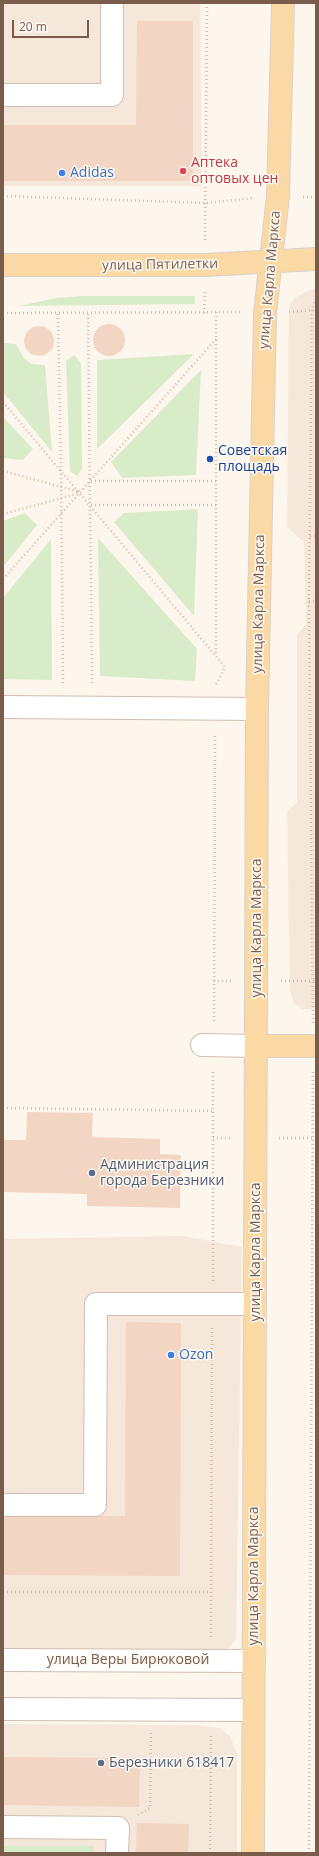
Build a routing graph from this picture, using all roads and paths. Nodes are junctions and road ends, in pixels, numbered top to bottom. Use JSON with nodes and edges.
{"nodes":[{"id":1,"x":112,"y":3,"type":"edge"},
{"id":2,"x":207,"y":3,"type":"edge"},
{"id":3,"x":283,"y":3,"type":"edge"},
{"id":4,"x":3,"y":95,"type":"edge"},
{"id":5,"x":3,"y":196,"type":"edge"},
{"id":6,"x":278,"y":196,"type":"junction"},
{"id":7,"x":316,"y":197,"type":"edge"},
{"id":8,"x":205,"y":204,"type":"junction"},
{"id":9,"x":316,"y":259,"type":"edge"},
{"id":10,"x":271,"y":262,"type":"junction"},
{"id":11,"x":3,"y":265,"type":"edge"},
{"id":12,"x":316,"y":298,"type":"edge"},
{"id":13,"x":216,"y":312,"type":"junction"},
{"id":14,"x":3,"y":313,"type":"edge"},
{"id":15,"x":265,"y":313,"type":"junction"},
{"id":16,"x":58,"y":314,"type":"junction"},
{"id":17,"x":88,"y":314,"type":"junction"},
{"id":18,"x":217,"y":338,"type":"junction"},
{"id":19,"x":3,"y":402,"type":"edge"},
{"id":20,"x":62,"y":470,"type":"junction"},
{"id":21,"x":3,"y":471,"type":"edge"},
{"id":22,"x":90,"y":480,"type":"junction"},
{"id":23,"x":216,"y":481,"type":"junction"},
{"id":24,"x":62,"y":487,"type":"junction"},
{"id":25,"x":80,"y":492,"type":"junction"},
{"id":26,"x":62,"y":498,"type":"junction"},
{"id":27,"x":91,"y":505,"type":"junction"},
{"id":28,"x":216,"y":505,"type":"junction"},
{"id":29,"x":62,"y":513,"type":"junction"},
{"id":30,"x":3,"y":514,"type":"edge"},
{"id":31,"x":310,"y":536,"type":"junction"},
{"id":32,"x":316,"y":536,"type":"edge"},
{"id":33,"x":3,"y":579,"type":"edge"},
{"id":34,"x":309,"y":601,"type":"junction"},
{"id":35,"x":316,"y":601,"type":"edge"},
{"id":36,"x":216,"y":656,"type":"junction"},
{"id":37,"x":63,"y":686,"type":"dead end"},
{"id":38,"x":92,"y":686,"type":"dead end"},
{"id":39,"x":3,"y":707,"type":"edge"},
{"id":40,"x":215,"y":709,"type":"junction"},
{"id":41,"x":257,"y":710,"type":"junction"},
{"id":42,"x":314,"y":981,"type":"edge"},
{"id":43,"x":208,"y":1046,"type":"junction"},
{"id":44,"x":256,"y":1046,"type":"junction"},
{"id":45,"x":314,"y":1046,"type":"edge"},
{"id":46,"x":3,"y":1108,"type":"edge"},
{"id":47,"x":312,"y":1110,"type":"junction"},
{"id":48,"x":316,"y":1110,"type":"edge"},
{"id":49,"x":213,"y":1111,"type":"junction"},
{"id":50,"x":212,"y":1304,"type":"junction"},
{"id":51,"x":255,"y":1304,"type":"junction"},
{"id":52,"x":3,"y":1505,"type":"edge"},
{"id":53,"x":3,"y":1592,"type":"edge"},
{"id":54,"x":211,"y":1592,"type":"junction"},
{"id":55,"x":3,"y":1660,"type":"edge"},
{"id":56,"x":211,"y":1661,"type":"junction"},
{"id":57,"x":254,"y":1662,"type":"junction"},
{"id":58,"x":3,"y":1708,"type":"edge"},
{"id":59,"x":211,"y":1710,"type":"junction"},
{"id":60,"x":253,"y":1710,"type":"junction"},
{"id":61,"x":152,"y":1729,"type":"dead end"},
{"id":62,"x":150,"y":1808,"type":"dead end"},
{"id":63,"x":3,"y":1827,"type":"edge"},
{"id":64,"x":118,"y":1853,"type":"edge"},
{"id":65,"x":210,"y":1853,"type":"edge"},
{"id":66,"x":253,"y":1853,"type":"edge"},
{"id":67,"x":309,"y":1853,"type":"edge"}],
"edges":[{"from":1,"to":4,"type":"street"},
{"from":2,"to":8,"type":"path"},
{"from":3,"to":6,"type":"main road","name":"улица Карла Маркса"},
{"from":5,"to":8,"type":"path"},
{"from":6,"to":7,"type":"path"},
{"from":6,"to":8,"type":"path"},
{"from":6,"to":10,"type":"main road","name":"улица Карла Маркса"},
{"from":9,"to":10,"type":"main road","name":"улица Пятилетки"},
{"from":10,"to":11,"type":"main road","name":"улица Пятилетки"},
{"from":10,"to":15,"type":"main road","name":"улица Карла Маркса"},
{"from":12,"to":31,"type":"path"},
{"from":13,"to":15,"type":"path"},
{"from":13,"to":17,"type":"path"},
{"from":13,"to":18,"type":"path"},
{"from":14,"to":16,"type":"path"},
{"from":15,"to":41,"type":"main road","name":"улица Карла Маркса"},
{"from":16,"to":17,"type":"path"},
{"from":16,"to":20,"type":"path"},
{"from":17,"to":22,"type":"path"},
{"from":18,"to":22,"type":"path"},
{"from":18,"to":23,"type":"path"},
{"from":19,"to":20,"type":"path"},
{"from":20,"to":24,"type":"path"},
{"from":20,"to":25,"type":"path"},
{"from":21,"to":24,"type":"path"},
{"from":22,"to":23,"type":"path"},
{"from":22,"to":25,"type":"path"},
{"from":22,"to":27,"type":"path"},
{"from":23,"to":28,"type":"path"},
{"from":24,"to":25,"type":"path"},
{"from":24,"to":26,"type":"path"},
{"from":25,"to":26,"type":"path"},
{"from":25,"to":27,"type":"path"},
{"from":25,"to":29,"type":"path"},
{"from":26,"to":29,"type":"path"},
{"from":26,"to":30,"type":"path"},
{"from":27,"to":28,"type":"path"},
{"from":27,"to":36,"type":"path"},
{"from":27,"to":38,"type":"path"},
{"from":28,"to":36,"type":"path"},
{"from":29,"to":33,"type":"path"},
{"from":29,"to":37,"type":"path"},
{"from":31,"to":32,"type":"path"},
{"from":31,"to":34,"type":"path"},
{"from":34,"to":35,"type":"path"},
{"from":34,"to":42,"type":"path"},
{"from":36,"to":40,"type":"path"},
{"from":39,"to":40,"type":"street"},
{"from":40,"to":41,"type":"street"},
{"from":40,"to":43,"type":"path"},
{"from":41,"to":44,"type":"main road","name":"улица Карла Маркса"},
{"from":42,"to":45,"type":"path"},
{"from":43,"to":44,"type":"street"},
{"from":43,"to":49,"type":"path"},
{"from":44,"to":45,"type":"main road"},
{"from":44,"to":51,"type":"main road","name":"улица Карла Маркса"},
{"from":45,"to":47,"type":"path"},
{"from":46,"to":49,"type":"path"},
{"from":47,"to":48,"type":"path"},
{"from":47,"to":67,"type":"path"},
{"from":49,"to":50,"type":"path"},
{"from":50,"to":51,"type":"street"},
{"from":50,"to":52,"type":"street"},
{"from":50,"to":54,"type":"path"},
{"from":51,"to":57,"type":"main road","name":"улица Карла Маркса"},
{"from":53,"to":54,"type":"path"},
{"from":54,"to":56,"type":"path"},
{"from":55,"to":56,"type":"street","name":"улица Веры Бирюковой"},
{"from":56,"to":57,"type":"street","name":"улица Веры Бирюковой"},
{"from":57,"to":60,"type":"main road","name":"улица Карла Маркса"},
{"from":58,"to":59,"type":"street"},
{"from":59,"to":60,"type":"street"},
{"from":59,"to":65,"type":"path"},
{"from":60,"to":66,"type":"main road","name":"улица Карла Маркса"},
{"from":61,"to":62,"type":"path"},
{"from":63,"to":64,"type":"street"}]}
